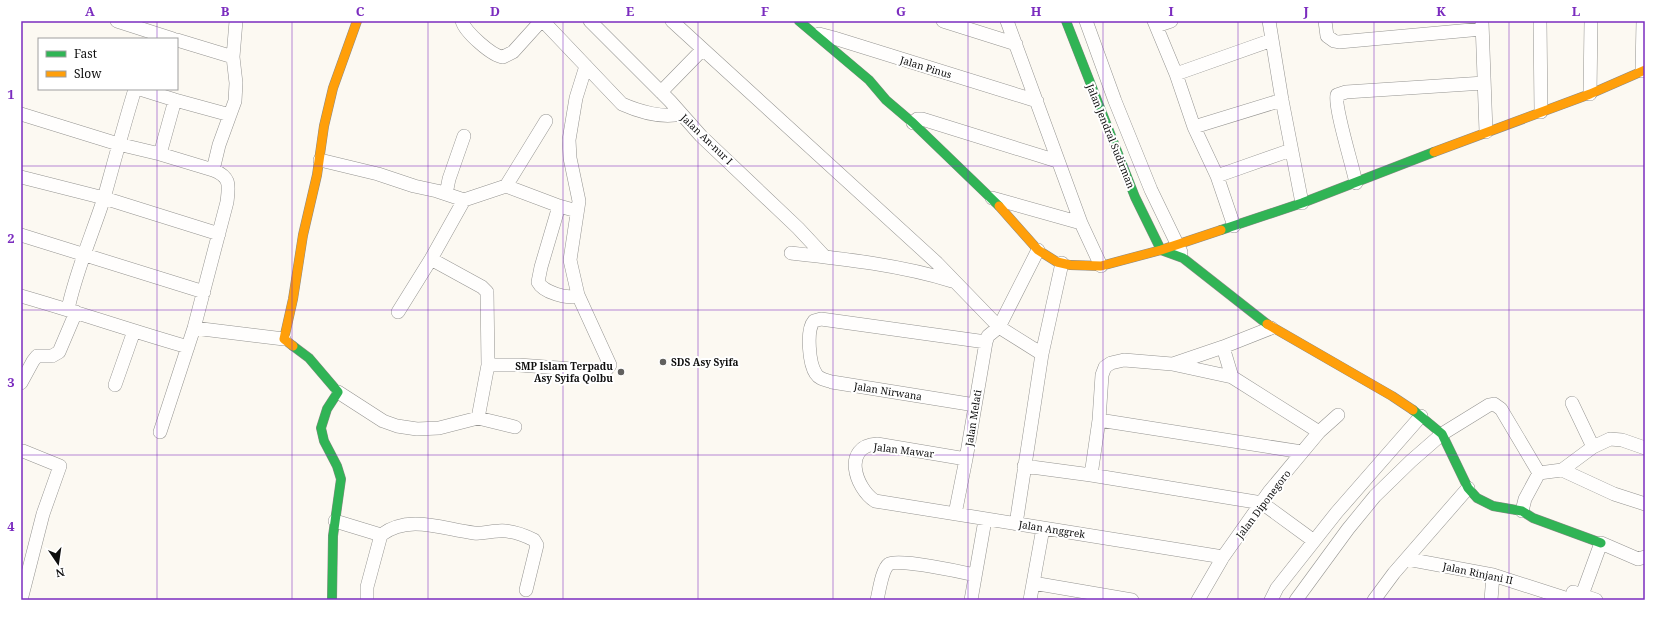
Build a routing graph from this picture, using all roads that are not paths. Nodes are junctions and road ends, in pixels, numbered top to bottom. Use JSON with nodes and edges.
{"nodes":[{"id":1,"x":117,"y":21,"type":"edge"},
{"id":2,"x":236,"y":21,"type":"edge"},
{"id":3,"x":357,"y":21,"type":"edge"},
{"id":4,"x":462,"y":21,"type":"edge"},
{"id":5,"x":542,"y":21,"type":"edge"},
{"id":6,"x":590,"y":21,"type":"edge"},
{"id":7,"x":672,"y":21,"type":"edge"},
{"id":8,"x":799,"y":21,"type":"edge"},
{"id":9,"x":943,"y":21,"type":"edge"},
{"id":10,"x":1007,"y":21,"type":"edge"},
{"id":11,"x":1066,"y":21,"type":"edge"},
{"id":12,"x":1086,"y":21,"type":"edge"},
{"id":13,"x":1171,"y":21,"type":"edge"},
{"id":14,"x":1269,"y":21,"type":"edge"},
{"id":15,"x":1325,"y":21,"type":"edge"},
{"id":16,"x":1540,"y":21,"type":"edge"},
{"id":17,"x":1591,"y":21,"type":"edge"},
{"id":18,"x":1643,"y":21,"type":"edge"},
{"id":19,"x":1155,"y":24,"type":"edge"},
{"id":20,"x":1482,"y":25,"type":"edge"},
{"id":21,"x":152,"y":31,"type":"edge"},
{"id":22,"x":816,"y":35,"type":"junction"},
{"id":23,"x":170,"y":38,"type":"edge"},
{"id":24,"x":178,"y":40,"type":"edge"},
{"id":25,"x":1272,"y":40,"type":"junction"},
{"id":26,"x":1016,"y":44,"type":"junction"},
{"id":27,"x":702,"y":50,"type":"junction"},
{"id":28,"x":233,"y":57,"type":"junction"},
{"id":29,"x":586,"y":66,"type":"junction"},
{"id":30,"x":1644,"y":70,"type":"edge"},
{"id":31,"x":1176,"y":74,"type":"junction"},
{"id":32,"x":1484,"y":83,"type":"junction"},
{"id":33,"x":135,"y":90,"type":"edge"},
{"id":34,"x":143,"y":90,"type":"edge"},
{"id":35,"x":661,"y":92,"type":"junction"},
{"id":36,"x":1590,"y":94,"type":"junction"},
{"id":37,"x":175,"y":100,"type":"junction"},
{"id":38,"x":1282,"y":100,"type":"junction"},
{"id":39,"x":1037,"y":101,"type":"junction"},
{"id":40,"x":1541,"y":112,"type":"junction"},
{"id":41,"x":21,"y":114,"type":"edge"},
{"id":42,"x":682,"y":114,"type":"junction"},
{"id":43,"x":230,"y":115,"type":"junction"},
{"id":44,"x":546,"y":121,"type":"dead end"},
{"id":45,"x":913,"y":123,"type":"junction"},
{"id":46,"x":1194,"y":127,"type":"junction"},
{"id":47,"x":1486,"y":132,"type":"junction"},
{"id":48,"x":464,"y":136,"type":"dead end"},
{"id":49,"x":118,"y":144,"type":"junction"},
{"id":50,"x":1291,"y":150,"type":"junction"},
{"id":51,"x":160,"y":154,"type":"junction"},
{"id":52,"x":320,"y":160,"type":"junction"},
{"id":53,"x":1057,"y":161,"type":"junction"},
{"id":54,"x":213,"y":170,"type":"junction"},
{"id":55,"x":1217,"y":176,"type":"junction"},
{"id":56,"x":21,"y":177,"type":"edge"},
{"id":57,"x":1356,"y":183,"type":"junction"},
{"id":58,"x":506,"y":186,"type":"junction"},
{"id":59,"x":446,"y":194,"type":"junction"},
{"id":60,"x":104,"y":198,"type":"junction"},
{"id":61,"x":992,"y":198,"type":"junction"},
{"id":62,"x":464,"y":200,"type":"junction"},
{"id":63,"x":1302,"y":203,"type":"junction"},
{"id":64,"x":559,"y":206,"type":"junction"},
{"id":65,"x":577,"y":211,"type":"junction"},
{"id":66,"x":1081,"y":223,"type":"junction"},
{"id":67,"x":1234,"y":226,"type":"junction"},
{"id":68,"x":219,"y":234,"type":"junction"},
{"id":69,"x":21,"y":235,"type":"edge"},
{"id":70,"x":1178,"y":244,"type":"junction"},
{"id":71,"x":1038,"y":250,"type":"junction"},
{"id":72,"x":1161,"y":250,"type":"junction"},
{"id":73,"x":791,"y":253,"type":"dead end"},
{"id":74,"x":84,"y":254,"type":"junction"},
{"id":75,"x":825,"y":257,"type":"junction"},
{"id":76,"x":1183,"y":258,"type":"junction"},
{"id":77,"x":431,"y":259,"type":"junction"},
{"id":78,"x":1062,"y":264,"type":"junction"},
{"id":79,"x":1101,"y":266,"type":"junction"},
{"id":80,"x":954,"y":282,"type":"junction"},
{"id":81,"x":204,"y":292,"type":"junction"},
{"id":82,"x":578,"y":294,"type":"junction"},
{"id":83,"x":21,"y":296,"type":"edge"},
{"id":84,"x":72,"y":311,"type":"junction"},
{"id":85,"x":398,"y":312,"type":"dead end"},
{"id":86,"x":999,"y":326,"type":"junction"},
{"id":87,"x":194,"y":328,"type":"junction"},
{"id":88,"x":1271,"y":328,"type":"junction"},
{"id":89,"x":134,"y":331,"type":"junction"},
{"id":90,"x":284,"y":339,"type":"junction"},
{"id":91,"x":986,"y":342,"type":"junction"},
{"id":92,"x":188,"y":346,"type":"junction"},
{"id":93,"x":1223,"y":347,"type":"junction"},
{"id":94,"x":1042,"y":354,"type":"junction"},
{"id":95,"x":1172,"y":364,"type":"junction"},
{"id":96,"x":488,"y":365,"type":"junction"},
{"id":97,"x":1232,"y":377,"type":"junction"},
{"id":98,"x":21,"y":383,"type":"edge"},
{"id":99,"x":115,"y":385,"type":"dead end"},
{"id":100,"x":338,"y":392,"type":"junction"},
{"id":101,"x":1572,"y":403,"type":"dead end"},
{"id":102,"x":975,"y":405,"type":"junction"},
{"id":103,"x":1338,"y":415,"type":"dead end"},
{"id":104,"x":1421,"y":416,"type":"junction"},
{"id":105,"x":478,"y":418,"type":"junction"},
{"id":106,"x":1099,"y":420,"type":"junction"},
{"id":107,"x":515,"y":427,"type":"dead end"},
{"id":108,"x":160,"y":432,"type":"dead end"},
{"id":109,"x":1319,"y":432,"type":"junction"},
{"id":110,"x":1442,"y":434,"type":"junction"},
{"id":111,"x":1593,"y":446,"type":"junction"},
{"id":112,"x":1645,"y":448,"type":"edge"},
{"id":113,"x":22,"y":451,"type":"edge"},
{"id":114,"x":1302,"y":452,"type":"junction"},
{"id":115,"x":966,"y":459,"type":"junction"},
{"id":116,"x":1024,"y":466,"type":"junction"},
{"id":117,"x":1562,"y":470,"type":"junction"},
{"id":118,"x":1539,"y":473,"type":"junction"},
{"id":119,"x":1091,"y":475,"type":"junction"},
{"id":120,"x":1468,"y":488,"type":"junction"},
{"id":121,"x":881,"y":503,"type":"joint"},
{"id":122,"x":1262,"y":503,"type":"junction"},
{"id":123,"x":1645,"y":504,"type":"edge"},
{"id":124,"x":1522,"y":511,"type":"junction"},
{"id":125,"x":955,"y":514,"type":"junction"},
{"id":126,"x":335,"y":520,"type":"junction"},
{"id":127,"x":985,"y":520,"type":"junction"},
{"id":128,"x":1016,"y":524,"type":"junction"},
{"id":129,"x":1043,"y":528,"type":"junction"},
{"id":130,"x":381,"y":535,"type":"junction"},
{"id":131,"x":1314,"y":541,"type":"junction"},
{"id":132,"x":1601,"y":542,"type":"junction"},
{"id":133,"x":1223,"y":557,"type":"junction"},
{"id":134,"x":1645,"y":558,"type":"edge"},
{"id":135,"x":1406,"y":559,"type":"junction"},
{"id":136,"x":1515,"y":573,"type":"dead end"},
{"id":137,"x":975,"y":575,"type":"junction"},
{"id":138,"x":1493,"y":575,"type":"junction"},
{"id":139,"x":1033,"y":583,"type":"junction"},
{"id":140,"x":526,"y":590,"type":"dead end"},
{"id":141,"x":22,"y":593,"type":"edge"},
{"id":142,"x":1576,"y":598,"type":"edge"},
{"id":143,"x":332,"y":600,"type":"edge"},
{"id":144,"x":367,"y":600,"type":"edge"},
{"id":145,"x":877,"y":600,"type":"edge"},
{"id":146,"x":971,"y":600,"type":"edge"},
{"id":147,"x":1030,"y":600,"type":"edge"},
{"id":148,"x":1132,"y":600,"type":"edge"},
{"id":149,"x":1198,"y":600,"type":"edge"},
{"id":150,"x":1271,"y":600,"type":"edge"},
{"id":151,"x":1296,"y":600,"type":"edge"},
{"id":152,"x":1374,"y":600,"type":"edge"},
{"id":153,"x":1491,"y":600,"type":"edge"},
{"id":154,"x":1596,"y":600,"type":"edge"}],
"edges":[{"from":1,"to":21,"type":"street"},
{"from":2,"to":28,"type":"street"},
{"from":3,"to":52,"type":"street"},
{"from":4,"to":5,"type":"street"},
{"from":5,"to":29,"type":"street"},
{"from":6,"to":35,"type":"street","name":"Jalan An-nur I"},
{"from":7,"to":27,"type":"street"},
{"from":8,"to":22,"type":"street"},
{"from":9,"to":26,"type":"street"},
{"from":10,"to":26,"type":"street"},
{"from":11,"to":72,"type":"street","name":"Jalan Jendral Sudirman"},
{"from":12,"to":70,"type":"street","name":"Jalan Jendral Sudirman"},
{"from":13,"to":19,"type":"street"},
{"from":14,"to":25,"type":"street"},
{"from":15,"to":20,"type":"street"},
{"from":16,"to":40,"type":"street"},
{"from":17,"to":36,"type":"street"},
{"from":18,"to":30,"type":"street"},
{"from":19,"to":31,"type":"street"},
{"from":20,"to":32,"type":"street"},
{"from":21,"to":23,"type":"street"},
{"from":22,"to":39,"type":"street","name":"Jalan Pinus"},
{"from":22,"to":45,"type":"street"},
{"from":24,"to":28,"type":"street"},
{"from":25,"to":31,"type":"street"},
{"from":25,"to":38,"type":"street"},
{"from":26,"to":39,"type":"street"},
{"from":27,"to":35,"type":"street"},
{"from":27,"to":80,"type":"street"},
{"from":28,"to":43,"type":"street"},
{"from":29,"to":42,"type":"street"},
{"from":29,"to":65,"type":"street"},
{"from":30,"to":36,"type":"street"},
{"from":31,"to":46,"type":"street"},
{"from":32,"to":47,"type":"street"},
{"from":32,"to":57,"type":"street"},
{"from":33,"to":49,"type":"street"},
{"from":34,"to":37,"type":"street"},
{"from":35,"to":42,"type":"street","name":"Jalan An-nur I"},
{"from":36,"to":40,"type":"street"},
{"from":37,"to":43,"type":"street"},
{"from":37,"to":51,"type":"street"},
{"from":38,"to":46,"type":"street"},
{"from":38,"to":50,"type":"street"},
{"from":39,"to":53,"type":"street"},
{"from":40,"to":47,"type":"street"},
{"from":41,"to":49,"type":"street"},
{"from":42,"to":75,"type":"street","name":"Jalan An-nur I"},
{"from":43,"to":54,"type":"street"},
{"from":44,"to":58,"type":"street"},
{"from":45,"to":53,"type":"street"},
{"from":45,"to":61,"type":"street"},
{"from":46,"to":55,"type":"street"},
{"from":47,"to":57,"type":"street"},
{"from":48,"to":59,"type":"street"},
{"from":49,"to":51,"type":"street"},
{"from":49,"to":60,"type":"street"},
{"from":50,"to":55,"type":"street"},
{"from":50,"to":63,"type":"street"},
{"from":51,"to":54,"type":"street"},
{"from":52,"to":59,"type":"street"},
{"from":52,"to":90,"type":"street"},
{"from":53,"to":66,"type":"street"},
{"from":54,"to":68,"type":"street"},
{"from":55,"to":67,"type":"street"},
{"from":56,"to":60,"type":"street"},
{"from":57,"to":63,"type":"street"},
{"from":58,"to":62,"type":"street"},
{"from":58,"to":64,"type":"street"},
{"from":59,"to":62,"type":"street"},
{"from":60,"to":68,"type":"street"},
{"from":60,"to":74,"type":"street"},
{"from":61,"to":66,"type":"street"},
{"from":61,"to":71,"type":"street"},
{"from":62,"to":77,"type":"street"},
{"from":63,"to":67,"type":"street"},
{"from":64,"to":65,"type":"street"},
{"from":64,"to":82,"type":"street"},
{"from":65,"to":82,"type":"street"},
{"from":66,"to":79,"type":"street"},
{"from":67,"to":70,"type":"street"},
{"from":68,"to":81,"type":"street"},
{"from":69,"to":74,"type":"street"},
{"from":70,"to":72,"type":"street"},
{"from":70,"to":76,"type":"street","name":"Jalan Jendral Sudirman"},
{"from":71,"to":78,"type":"street"},
{"from":71,"to":86,"type":"street","name":"Jalan Melati"},
{"from":72,"to":76,"type":"street"},
{"from":72,"to":79,"type":"street"},
{"from":73,"to":75,"type":"street"},
{"from":74,"to":81,"type":"street"},
{"from":74,"to":84,"type":"street"},
{"from":75,"to":80,"type":"street"},
{"from":76,"to":88,"type":"street"},
{"from":77,"to":85,"type":"street"},
{"from":77,"to":96,"type":"street"},
{"from":78,"to":79,"type":"street"},
{"from":78,"to":94,"type":"street"},
{"from":80,"to":86,"type":"street"},
{"from":81,"to":87,"type":"street"},
{"from":82,"to":96,"type":"street"},
{"from":83,"to":84,"type":"street"},
{"from":84,"to":89,"type":"street"},
{"from":84,"to":98,"type":"street"},
{"from":86,"to":91,"type":"street","name":"Jalan Melati"},
{"from":86,"to":94,"type":"street"},
{"from":87,"to":90,"type":"street"},
{"from":87,"to":92,"type":"street"},
{"from":88,"to":93,"type":"street"},
{"from":88,"to":104,"type":"street"},
{"from":89,"to":92,"type":"street"},
{"from":89,"to":99,"type":"street"},
{"from":90,"to":100,"type":"street"},
{"from":91,"to":102,"type":"street","name":"Jalan Melati"},
{"from":91,"to":102,"type":"street","name":"Jalan Nirwana"},
{"from":92,"to":108,"type":"street"},
{"from":93,"to":95,"type":"street"},
{"from":93,"to":97,"type":"street"},
{"from":94,"to":116,"type":"street"},
{"from":95,"to":97,"type":"street"},
{"from":95,"to":106,"type":"street"},
{"from":96,"to":105,"type":"street"},
{"from":97,"to":109,"type":"street"},
{"from":100,"to":105,"type":"street"},
{"from":100,"to":126,"type":"street"},
{"from":101,"to":111,"type":"street"},
{"from":102,"to":115,"type":"street","name":"Jalan Melati"},
{"from":103,"to":109,"type":"street","name":"Jalan Diponegoro"},
{"from":104,"to":110,"type":"street"},
{"from":104,"to":131,"type":"street"},
{"from":105,"to":107,"type":"street"},
{"from":106,"to":114,"type":"street"},
{"from":106,"to":119,"type":"street"},
{"from":109,"to":114,"type":"street","name":"Jalan Diponegoro"},
{"from":110,"to":118,"type":"street"},
{"from":110,"to":120,"type":"street"},
{"from":110,"to":151,"type":"street"},
{"from":111,"to":112,"type":"street"},
{"from":111,"to":117,"type":"street"},
{"from":113,"to":141,"type":"street"},
{"from":114,"to":122,"type":"street","name":"Jalan Diponegoro"},
{"from":115,"to":121,"type":"street","name":"Jalan Mawar"},
{"from":115,"to":125,"type":"street","name":"Jalan Melati"},
{"from":116,"to":119,"type":"street"},
{"from":116,"to":128,"type":"street"},
{"from":117,"to":118,"type":"street"},
{"from":117,"to":123,"type":"street"},
{"from":118,"to":124,"type":"street"},
{"from":119,"to":122,"type":"street"},
{"from":120,"to":124,"type":"street"},
{"from":120,"to":135,"type":"street"},
{"from":121,"to":125,"type":"street","name":"Jalan Anggrek"},
{"from":122,"to":131,"type":"street"},
{"from":122,"to":133,"type":"street","name":"Jalan Diponegoro"},
{"from":124,"to":132,"type":"street"},
{"from":125,"to":127,"type":"street","name":"Jalan Anggrek"},
{"from":126,"to":130,"type":"street"},
{"from":126,"to":143,"type":"street"},
{"from":127,"to":128,"type":"street","name":"Jalan Anggrek"},
{"from":127,"to":137,"type":"street"},
{"from":128,"to":129,"type":"street","name":"Jalan Anggrek"},
{"from":129,"to":133,"type":"street","name":"Jalan Anggrek"},
{"from":129,"to":139,"type":"street"},
{"from":130,"to":140,"type":"street"},
{"from":130,"to":144,"type":"street"},
{"from":131,"to":150,"type":"street"},
{"from":132,"to":134,"type":"street"},
{"from":132,"to":142,"type":"street"},
{"from":133,"to":149,"type":"street","name":"Jalan Diponegoro"},
{"from":135,"to":138,"type":"street","name":"Jalan Rinjani II"},
{"from":135,"to":152,"type":"street"},
{"from":136,"to":142,"type":"street"},
{"from":137,"to":145,"type":"street"},
{"from":137,"to":146,"type":"street"},
{"from":138,"to":142,"type":"street","name":"Jalan Rinjani II"},
{"from":138,"to":153,"type":"street"},
{"from":139,"to":147,"type":"street"},
{"from":139,"to":148,"type":"street"},
{"from":142,"to":154,"type":"street"}]}
